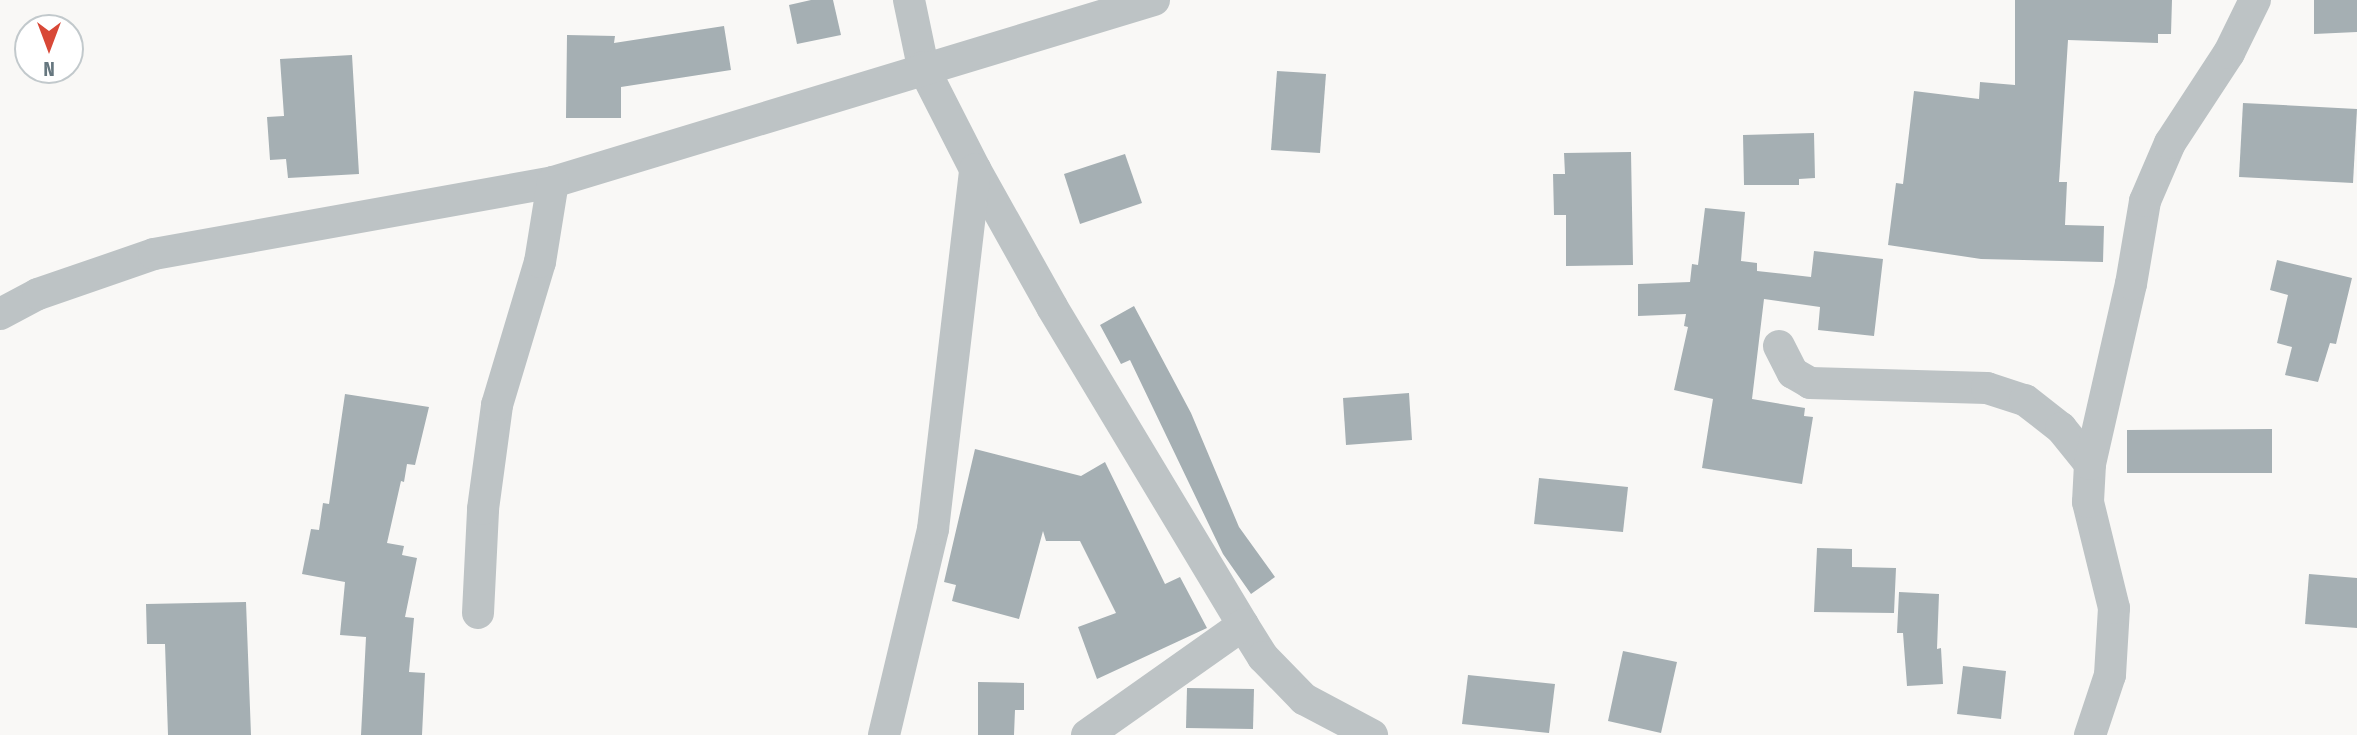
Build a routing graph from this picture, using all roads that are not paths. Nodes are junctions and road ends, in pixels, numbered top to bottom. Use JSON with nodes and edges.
{"nodes":[{"id":1,"x":909,"y":0,"type":"edge"},
{"id":2,"x":1154,"y":0,"type":"edge"},
{"id":3,"x":2255,"y":0,"type":"edge"},
{"id":4,"x":923,"y":67,"type":"junction"},
{"id":5,"x":975,"y":169,"type":"junction"},
{"id":6,"x":553,"y":182,"type":"junction"},
{"id":7,"x":0,"y":314,"type":"edge"},
{"id":8,"x":1779,"y":346,"type":"dead end"},
{"id":9,"x":2090,"y":464,"type":"junction"},
{"id":10,"x":478,"y":613,"type":"dead end"},
{"id":11,"x":1243,"y":625,"type":"junction"},
{"id":12,"x":884,"y":735,"type":"edge"},
{"id":13,"x":1087,"y":735,"type":"edge"},
{"id":14,"x":1373,"y":735,"type":"edge"},
{"id":15,"x":2090,"y":735,"type":"edge"}],
"edges":[{"from":1,"to":4,"type":"street"},
{"from":2,"to":4,"type":"street"},
{"from":3,"to":9,"type":"street"},
{"from":4,"to":5,"type":"street"},
{"from":4,"to":6,"type":"street"},
{"from":5,"to":11,"type":"street"},
{"from":5,"to":12,"type":"street"},
{"from":6,"to":7,"type":"street"},
{"from":6,"to":10,"type":"street"},
{"from":8,"to":9,"type":"street"},
{"from":9,"to":15,"type":"street"},
{"from":11,"to":13,"type":"street"},
{"from":11,"to":14,"type":"street"}]}
